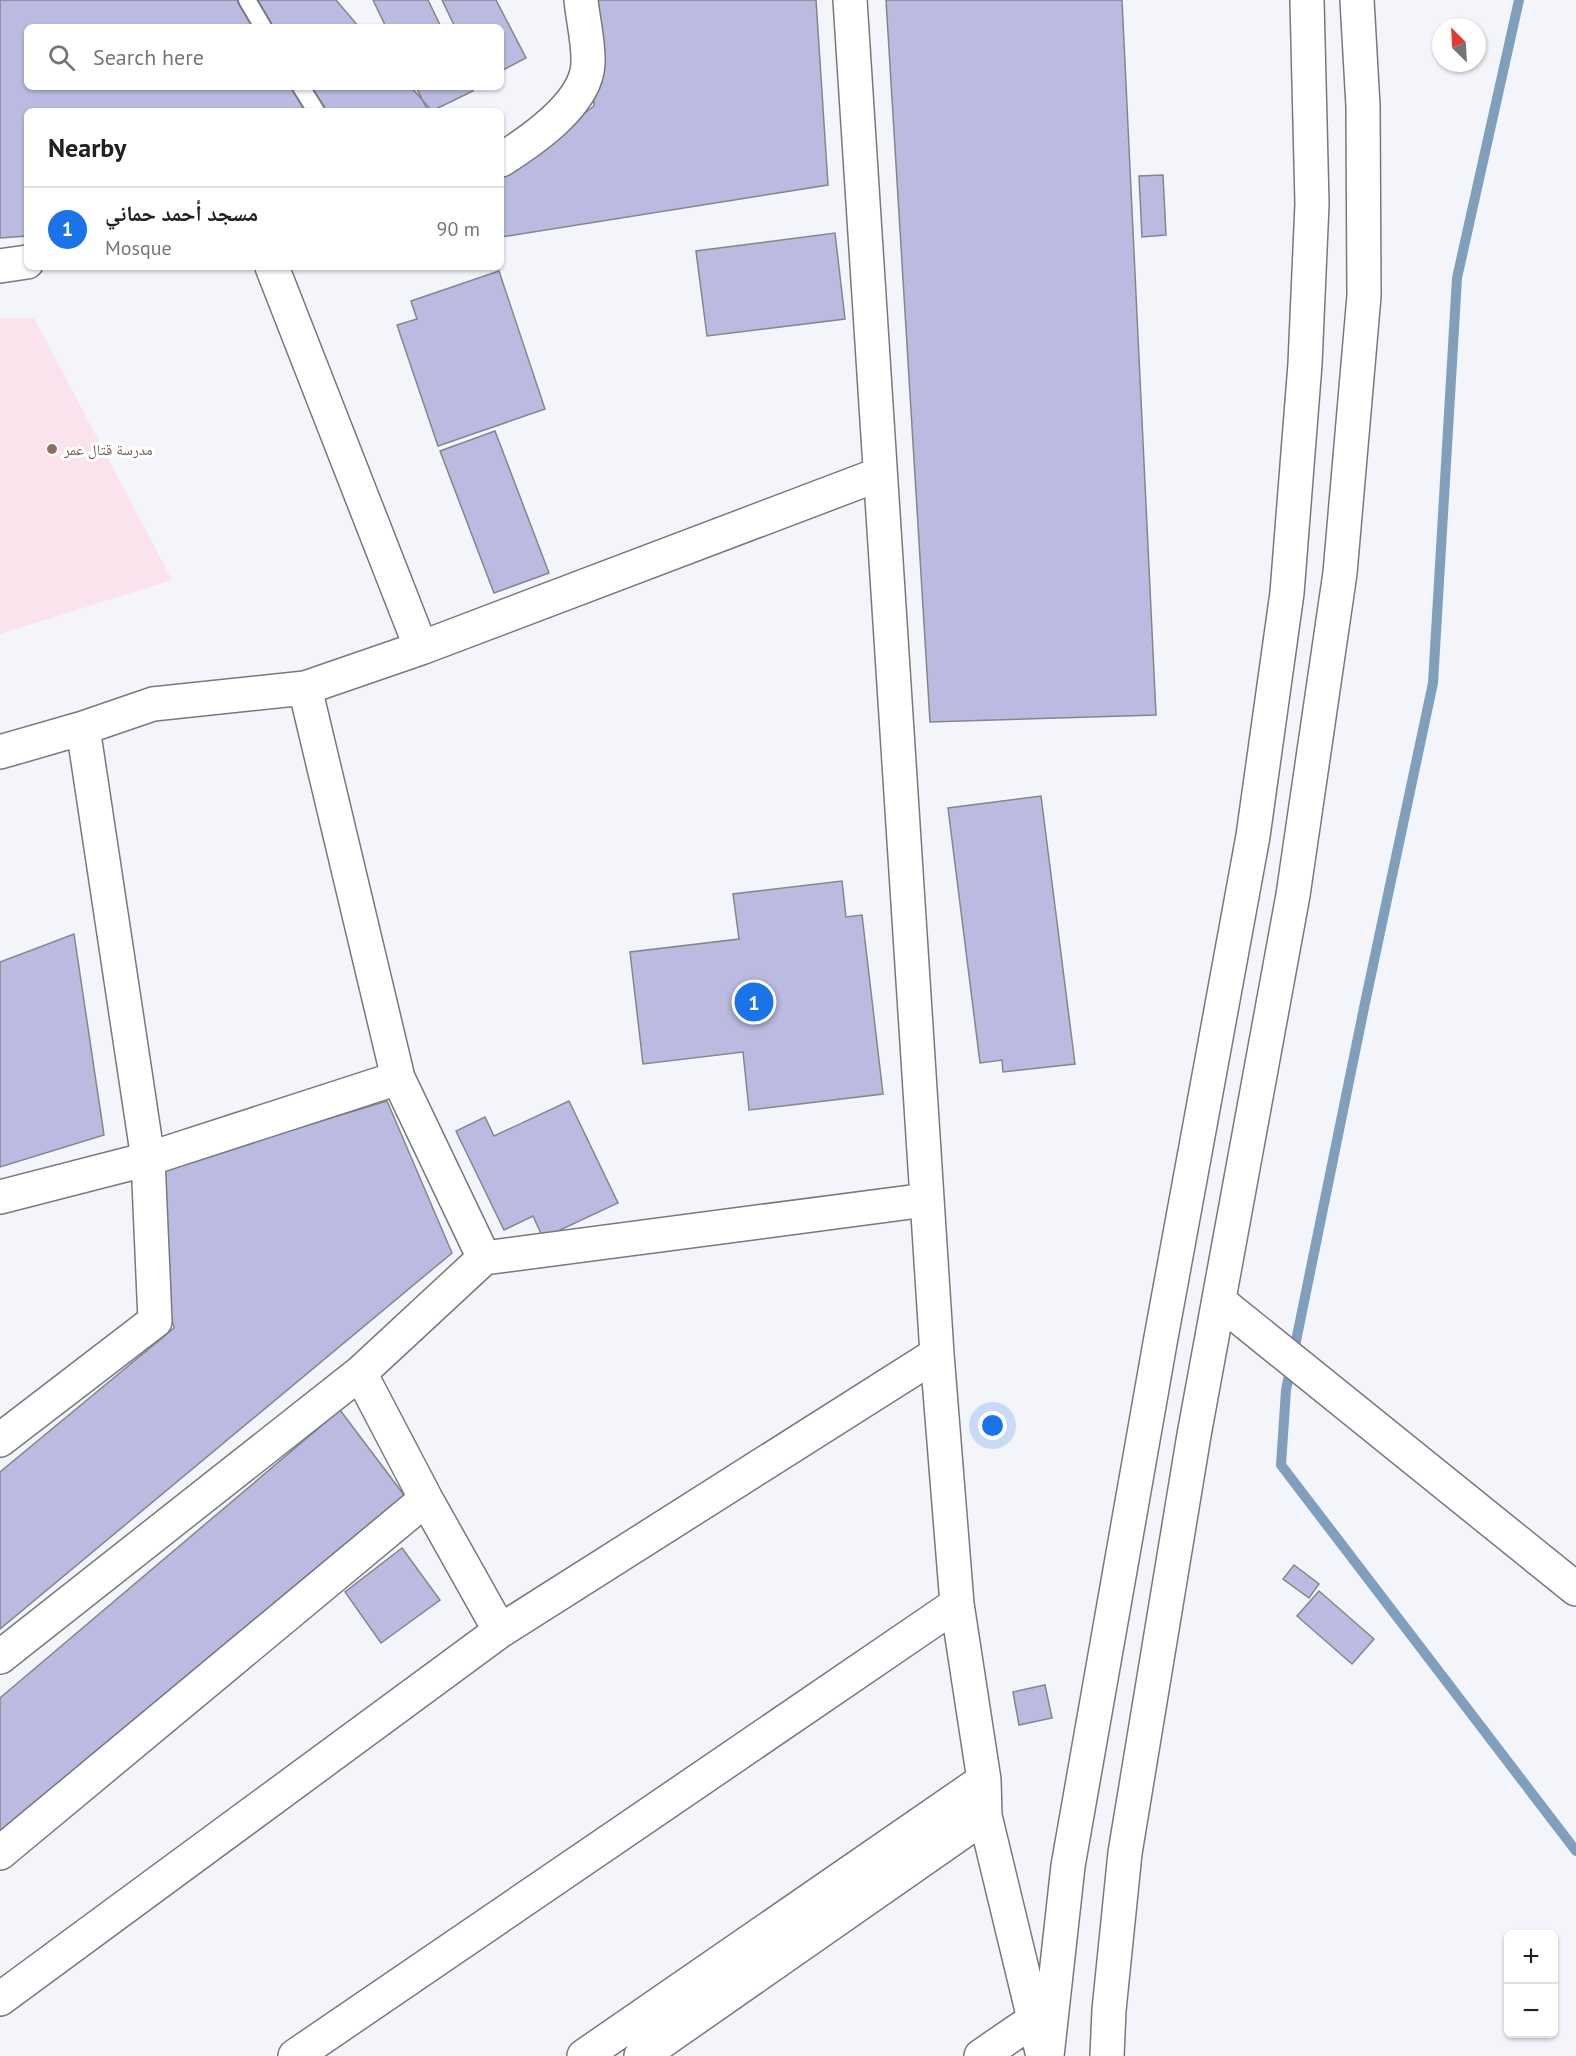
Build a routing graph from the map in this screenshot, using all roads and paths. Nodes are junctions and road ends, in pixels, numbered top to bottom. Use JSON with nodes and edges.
{"nodes":[{"id":1,"x":246,"y":0,"type":"edge"},
{"id":2,"x":581,"y":0,"type":"edge"},
{"id":3,"x":850,"y":0,"type":"edge"},
{"id":4,"x":1307,"y":0,"type":"edge"},
{"id":5,"x":1357,"y":0,"type":"edge"},
{"id":6,"x":261,"y":24,"type":"edge"},
{"id":7,"x":303,"y":90,"type":"edge"},
{"id":8,"x":314,"y":108,"type":"edge"},
{"id":9,"x":504,"y":158,"type":"edge"},
{"id":10,"x":24,"y":262,"type":"edge"},
{"id":11,"x":0,"y":266,"type":"edge"},
{"id":12,"x":273,"y":270,"type":"edge"},
{"id":13,"x":880,"y":474,"type":"junction"},
{"id":14,"x":421,"y":648,"type":"junction"},
{"id":15,"x":304,"y":688,"type":"junction"},
{"id":16,"x":83,"y":728,"type":"junction"},
{"id":17,"x":0,"y":752,"type":"edge"},
{"id":18,"x":398,"y":1078,"type":"junction"},
{"id":19,"x":148,"y":1159,"type":"junction"},
{"id":20,"x":0,"y":1197,"type":"edge"},
{"id":21,"x":926,"y":1200,"type":"junction"},
{"id":22,"x":484,"y":1258,"type":"junction"},
{"id":23,"x":1219,"y":1300,"type":"junction"},
{"id":24,"x":938,"y":1354,"type":"junction"},
{"id":25,"x":360,"y":1373,"type":"junction"},
{"id":26,"x":0,"y":1440,"type":"edge"},
{"id":27,"x":426,"y":1499,"type":"junction"},
{"id":28,"x":1574,"y":1585,"type":"edge"},
{"id":29,"x":957,"y":1604,"type":"junction"},
{"id":30,"x":500,"y":1631,"type":"junction"},
{"id":31,"x":0,"y":1657,"type":"edge"},
{"id":32,"x":984,"y":1780,"type":"junction"},
{"id":33,"x":985,"y":1816,"type":"junction"},
{"id":34,"x":0,"y":1853,"type":"edge"},
{"id":35,"x":0,"y":1998,"type":"edge"},
{"id":36,"x":1035,"y":2019,"type":"junction"},
{"id":37,"x":295,"y":2056,"type":"edge"},
{"id":38,"x":584,"y":2056,"type":"edge"},
{"id":39,"x":641,"y":2056,"type":"edge"},
{"id":40,"x":981,"y":2056,"type":"edge"},
{"id":41,"x":1045,"y":2056,"type":"edge"},
{"id":42,"x":1107,"y":2056,"type":"edge"}],
"edges":[{"from":1,"to":6,"type":"lane"},
{"from":2,"to":9,"type":"main road"},
{"from":3,"to":13,"type":"main road"},
{"from":4,"to":41,"type":"main road"},
{"from":5,"to":23,"type":"main road"},
{"from":7,"to":8,"type":"lane"},
{"from":10,"to":11,"type":"main road"},
{"from":12,"to":14,"type":"main road"},
{"from":13,"to":14,"type":"main road"},
{"from":13,"to":21,"type":"main road"},
{"from":14,"to":15,"type":"main road"},
{"from":15,"to":16,"type":"main road"},
{"from":15,"to":18,"type":"main road"},
{"from":16,"to":17,"type":"main road"},
{"from":16,"to":19,"type":"main road"},
{"from":18,"to":19,"type":"main road"},
{"from":18,"to":22,"type":"main road"},
{"from":19,"to":20,"type":"main road"},
{"from":19,"to":26,"type":"main road"},
{"from":21,"to":22,"type":"main road"},
{"from":21,"to":24,"type":"main road"},
{"from":22,"to":25,"type":"main road"},
{"from":23,"to":28,"type":"main road"},
{"from":23,"to":42,"type":"main road"},
{"from":24,"to":29,"type":"main road"},
{"from":24,"to":30,"type":"main road"},
{"from":25,"to":27,"type":"main road"},
{"from":25,"to":31,"type":"main road"},
{"from":27,"to":30,"type":"main road"},
{"from":27,"to":34,"type":"main road"},
{"from":29,"to":32,"type":"main road"},
{"from":29,"to":37,"type":"main road"},
{"from":30,"to":35,"type":"main road"},
{"from":32,"to":33,"type":"main road"},
{"from":32,"to":38,"type":"main road"},
{"from":33,"to":36,"type":"main road"},
{"from":33,"to":39,"type":"main road"},
{"from":36,"to":40,"type":"main road"},
{"from":36,"to":41,"type":"main road"}]}
